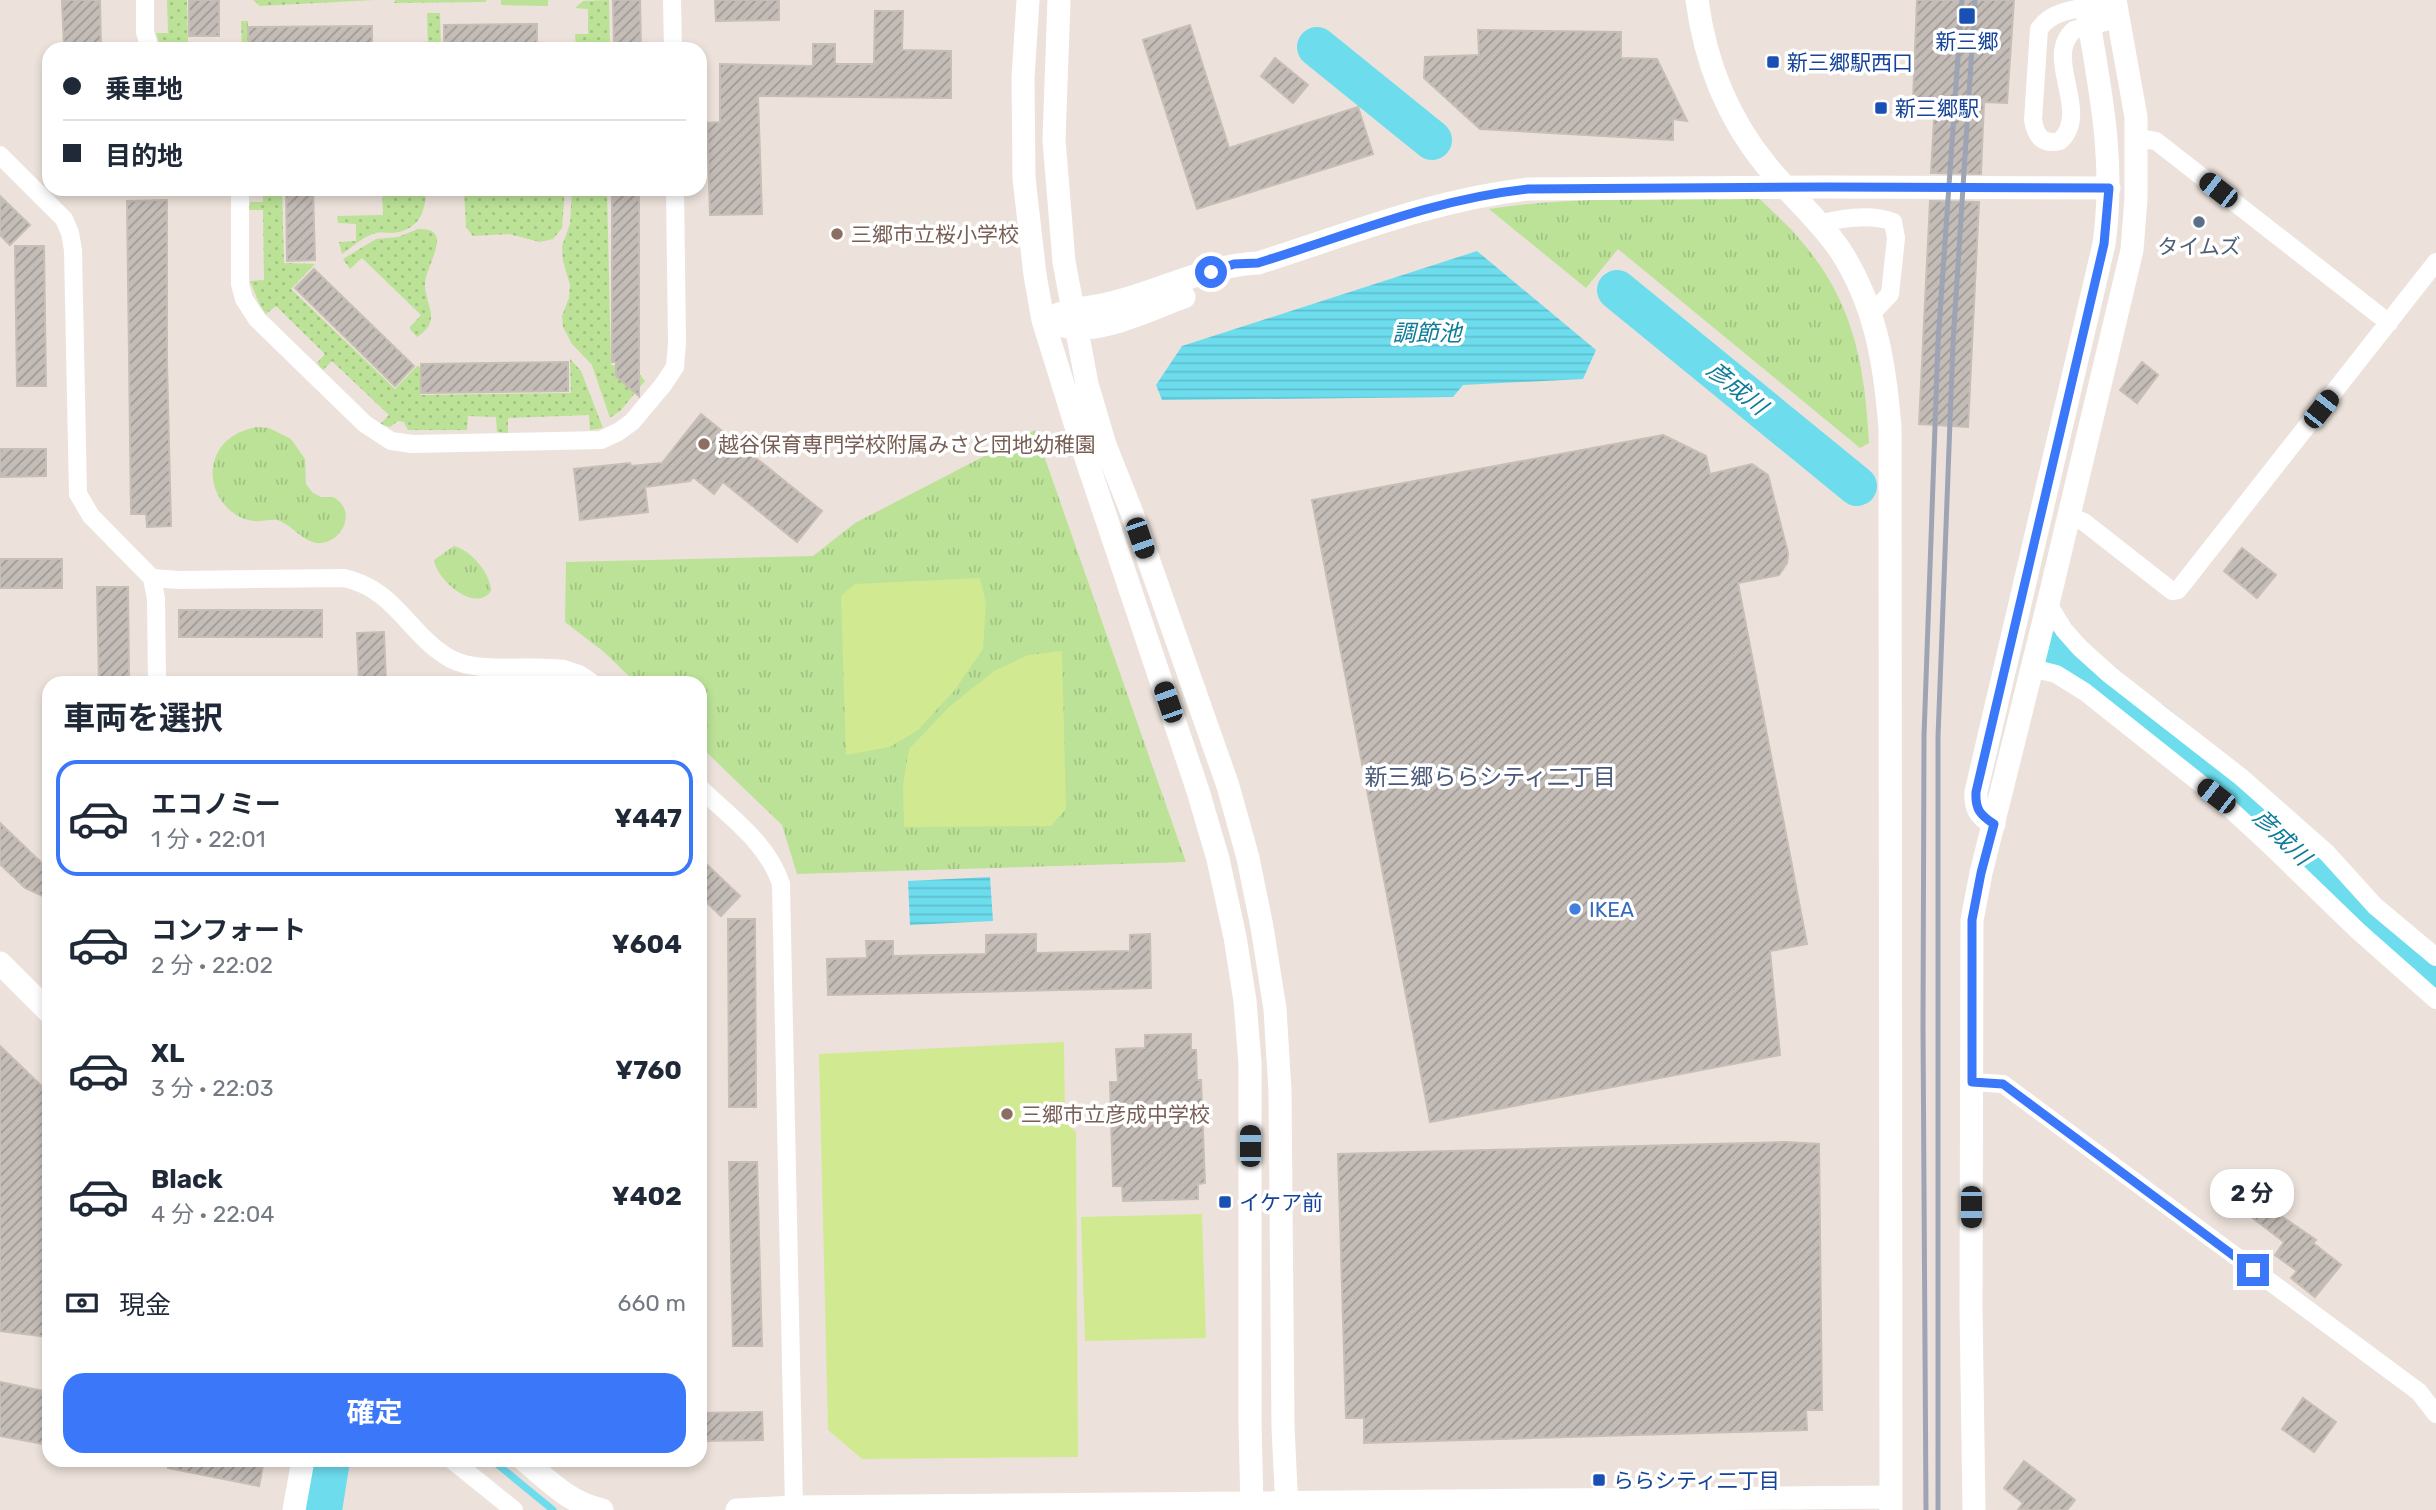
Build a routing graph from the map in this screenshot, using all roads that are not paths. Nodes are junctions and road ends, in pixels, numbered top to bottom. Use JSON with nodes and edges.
{"nodes":[{"id":1,"x":145,"y":0,"type":"edge"},
{"id":2,"x":672,"y":0,"type":"edge"},
{"id":3,"x":1028,"y":0,"type":"edge"},
{"id":4,"x":1059,"y":0,"type":"edge"},
{"id":5,"x":1697,"y":0,"type":"edge"},
{"id":6,"x":2085,"y":0,"type":"edge"},
{"id":7,"x":2116,"y":6,"type":"edge"},
{"id":8,"x":148,"y":42,"type":"edge"},
{"id":9,"x":673,"y":42,"type":"edge"},
{"id":10,"x":2037,"y":49,"type":"junction"},
{"id":11,"x":2063,"y":50,"type":"junction"},
{"id":12,"x":2137,"y":138,"type":"junction"},
{"id":13,"x":0,"y":155,"type":"edge"},
{"id":14,"x":2109,"y":188,"type":"junction"},
{"id":15,"x":240,"y":196,"type":"edge"},
{"id":16,"x":675,"y":196,"type":"edge"},
{"id":17,"x":1820,"y":224,"type":"junction"},
{"id":18,"x":2436,"y":262,"type":"edge"},
{"id":19,"x":1871,"y":314,"type":"junction"},
{"id":20,"x":1043,"y":320,"type":"junction"},
{"id":21,"x":1075,"y":320,"type":"junction"},
{"id":22,"x":2389,"y":323,"type":"junction"},
{"id":23,"x":2069,"y":516,"type":"junction"},
{"id":24,"x":152,"y":578,"type":"junction"},
{"id":25,"x":2048,"y":604,"type":"junction"},
{"id":26,"x":2032,"y":668,"type":"junction"},
{"id":27,"x":157,"y":676,"type":"edge"},
{"id":28,"x":582,"y":676,"type":"edge"},
{"id":29,"x":707,"y":795,"type":"edge"},
{"id":30,"x":1994,"y":824,"type":"junction"},
{"id":31,"x":2436,"y":957,"type":"edge"},
{"id":32,"x":0,"y":963,"type":"edge"},
{"id":33,"x":2436,"y":1000,"type":"edge"},
{"id":34,"x":42,"y":1005,"type":"edge"},
{"id":35,"x":1972,"y":1082,"type":"junction"},
{"id":36,"x":2436,"y":1414,"type":"edge"},
{"id":37,"x":302,"y":1467,"type":"edge"},
{"id":38,"x":462,"y":1467,"type":"edge"},
{"id":39,"x":532,"y":1467,"type":"edge"},
{"id":40,"x":1891,"y":1504,"type":"edge"},
{"id":41,"x":794,"y":1507,"type":"junction"},
{"id":42,"x":1252,"y":1507,"type":"edge"},
{"id":43,"x":1287,"y":1507,"type":"edge"},
{"id":44,"x":294,"y":1510,"type":"edge"},
{"id":45,"x":514,"y":1510,"type":"edge"},
{"id":46,"x":602,"y":1510,"type":"edge"},
{"id":47,"x":737,"y":1510,"type":"edge"},
{"id":48,"x":1974,"y":1510,"type":"edge"}],
"edges":[{"from":1,"to":8,"type":"street"},
{"from":2,"to":9,"type":"street"},
{"from":3,"to":20,"type":"street"},
{"from":4,"to":21,"type":"street"},
{"from":5,"to":17,"type":"street"},
{"from":6,"to":14,"type":"street"},
{"from":7,"to":10,"type":"street"},
{"from":7,"to":11,"type":"street"},
{"from":7,"to":12,"type":"street"},
{"from":10,"to":11,"type":"street"},
{"from":10,"to":11,"type":"street"},
{"from":12,"to":22,"type":"street"},
{"from":12,"to":23,"type":"street"},
{"from":13,"to":24,"type":"street"},
{"from":14,"to":21,"type":"street"},
{"from":14,"to":30,"type":"street"},
{"from":15,"to":16,"type":"street"},
{"from":17,"to":19,"type":"street"},
{"from":17,"to":19,"type":"street"},
{"from":18,"to":22,"type":"street"},
{"from":19,"to":40,"type":"street"},
{"from":20,"to":21,"type":"street"},
{"from":20,"to":42,"type":"street"},
{"from":21,"to":43,"type":"street"},
{"from":22,"to":23,"type":"street"},
{"from":23,"to":25,"type":"street"},
{"from":24,"to":27,"type":"street"},
{"from":24,"to":28,"type":"street"},
{"from":25,"to":26,"type":"street"},
{"from":25,"to":31,"type":"street"},
{"from":26,"to":30,"type":"street"},
{"from":26,"to":33,"type":"street"},
{"from":29,"to":41,"type":"street"},
{"from":30,"to":35,"type":"street"},
{"from":32,"to":34,"type":"street"},
{"from":35,"to":36,"type":"street"},
{"from":35,"to":48,"type":"street"},
{"from":37,"to":44,"type":"street"},
{"from":38,"to":45,"type":"street"},
{"from":39,"to":46,"type":"street"},
{"from":40,"to":43,"type":"street"},
{"from":41,"to":42,"type":"street"},
{"from":41,"to":47,"type":"street"},
{"from":42,"to":43,"type":"street"}]}
